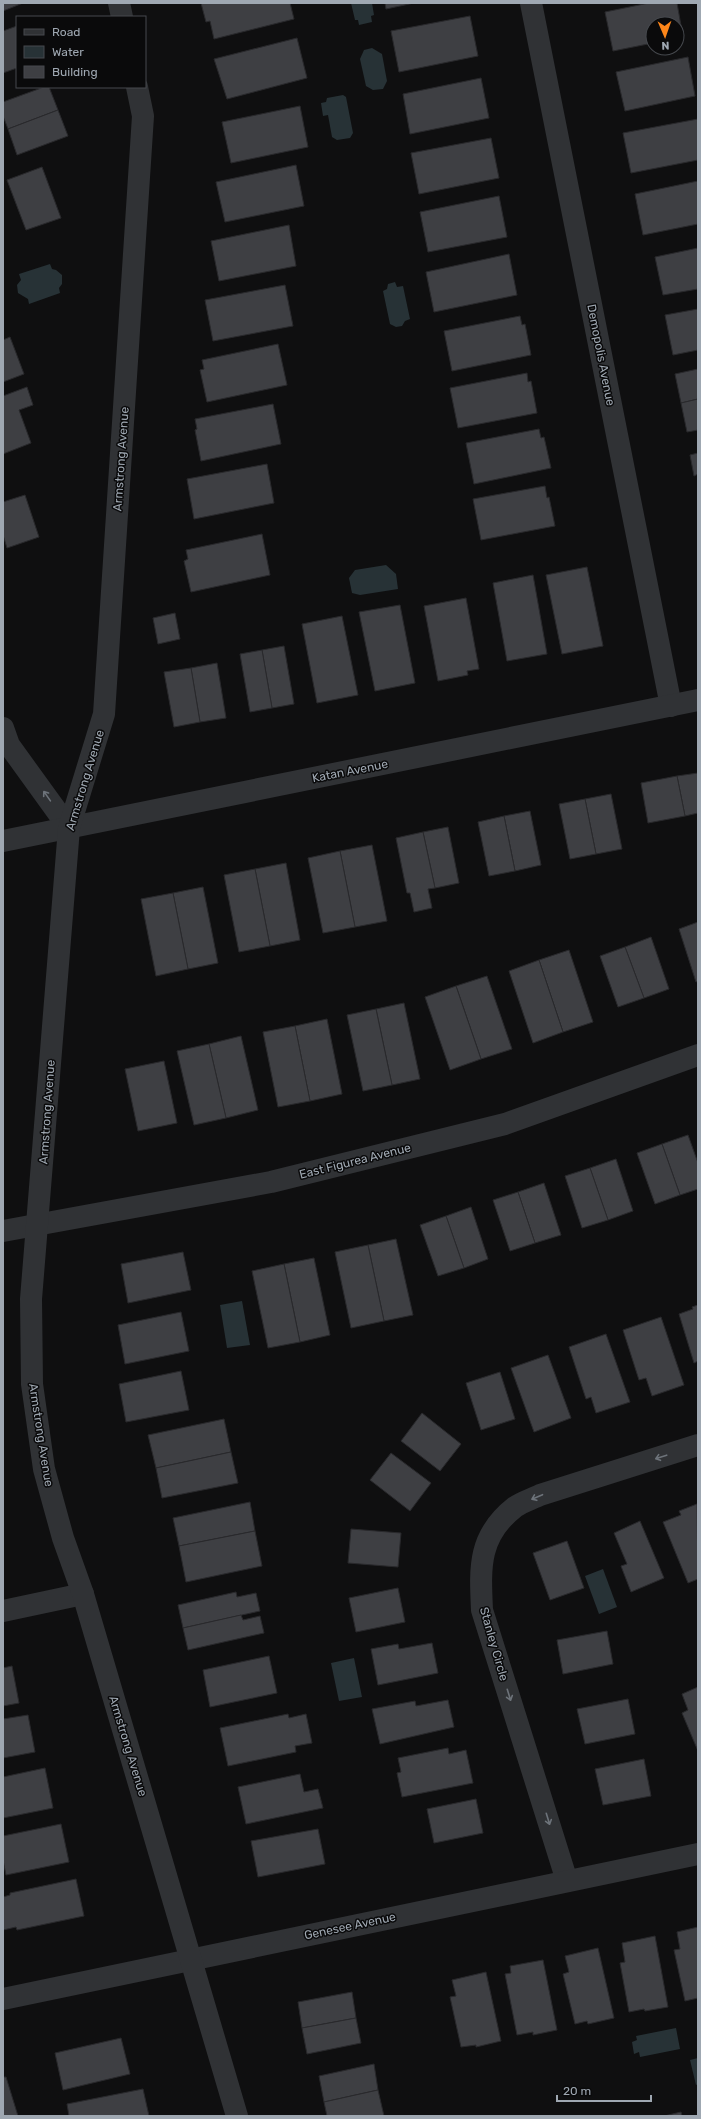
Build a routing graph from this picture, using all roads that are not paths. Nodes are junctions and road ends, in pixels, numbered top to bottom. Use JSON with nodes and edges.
{"nodes":[{"id":1,"x":119,"y":3,"type":"edge"},
{"id":2,"x":531,"y":3,"type":"edge"},
{"id":3,"x":122,"y":16,"type":"edge"},
{"id":4,"x":137,"y":88,"type":"edge"},
{"id":5,"x":698,"y":700,"type":"edge"},
{"id":6,"x":670,"y":706,"type":"junction"},
{"id":7,"x":3,"y":728,"type":"edge"},
{"id":8,"x":69,"y":828,"type":"junction"},
{"id":9,"x":3,"y":841,"type":"edge"},
{"id":10,"x":698,"y":1055,"type":"edge"},
{"id":11,"x":38,"y":1224,"type":"junction"},
{"id":12,"x":3,"y":1231,"type":"edge"},
{"id":13,"x":698,"y":1445,"type":"edge"},
{"id":14,"x":83,"y":1594,"type":"junction"},
{"id":15,"x":3,"y":1611,"type":"edge"},
{"id":16,"x":698,"y":1854,"type":"edge"},
{"id":17,"x":567,"y":1881,"type":"junction"},
{"id":18,"x":191,"y":1960,"type":"junction"},
{"id":19,"x":3,"y":1999,"type":"edge"},
{"id":20,"x":237,"y":2116,"type":"edge"}],
"edges":[{"from":1,"to":3,"type":"street"},
{"from":2,"to":6,"type":"street","name":"Demopolis Avenue"},
{"from":4,"to":8,"type":"street","name":"Armstrong Avenue"},
{"from":5,"to":6,"type":"street","name":"Katan Avenue"},
{"from":6,"to":8,"type":"street","name":"Katan Avenue"},
{"from":8,"to":7,"type":"street","one_way":true},
{"from":8,"to":9,"type":"street","name":"Katan Avenue"},
{"from":8,"to":11,"type":"street","name":"Armstrong Avenue"},
{"from":10,"to":11,"type":"street","name":"East Figurea Avenue"},
{"from":11,"to":12,"type":"street","name":"East Figurea Avenue"},
{"from":11,"to":14,"type":"street","name":"Armstrong Avenue"},
{"from":13,"to":17,"type":"street","name":"Stanley Circle","one_way":true},
{"from":14,"to":15,"type":"street"},
{"from":14,"to":18,"type":"street","name":"Armstrong Avenue"},
{"from":16,"to":17,"type":"street","name":"Genesee Avenue"},
{"from":17,"to":18,"type":"street","name":"Genesee Avenue"},
{"from":18,"to":19,"type":"street","name":"Genesee Avenue"},
{"from":18,"to":20,"type":"street","name":"Armstrong Avenue"}]}
